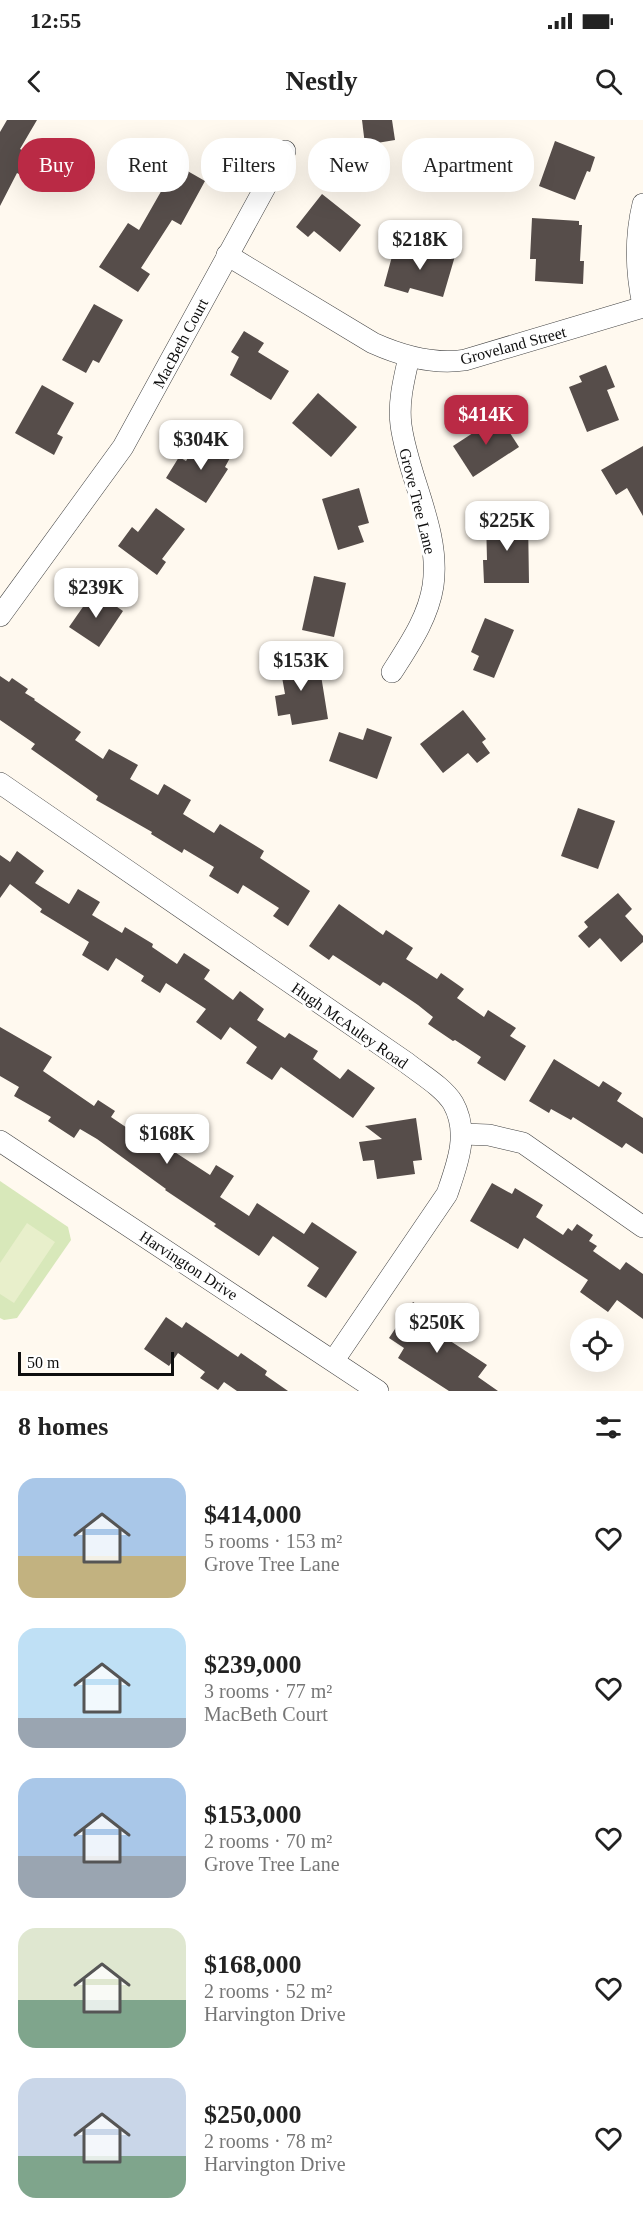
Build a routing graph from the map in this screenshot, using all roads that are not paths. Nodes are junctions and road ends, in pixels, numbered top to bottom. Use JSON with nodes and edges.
{"nodes":[{"id":1,"x":264,"y":192,"type":"edge"},
{"id":2,"x":643,"y":204,"type":"edge"},
{"id":3,"x":227,"y":255,"type":"junction"},
{"id":4,"x":643,"y":306,"type":"edge"},
{"id":5,"x":409,"y":357,"type":"junction"},
{"id":6,"x":0,"y":616,"type":"edge"},
{"id":7,"x":392,"y":672,"type":"dead end"},
{"id":8,"x":0,"y":783,"type":"edge"},
{"id":9,"x":462,"y":1134,"type":"junction"},
{"id":10,"x":0,"y":1141,"type":"edge"},
{"id":11,"x":643,"y":1227,"type":"edge"},
{"id":12,"x":334,"y":1360,"type":"junction"},
{"id":13,"x":378,"y":1391,"type":"edge"}],
"edges":[{"from":1,"to":3,"type":"street","name":"MacBeth Court"},
{"from":2,"to":4,"type":"street"},
{"from":3,"to":5,"type":"street","name":"Groveland Street"},
{"from":3,"to":6,"type":"street","name":"MacBeth Court"},
{"from":4,"to":5,"type":"street","name":"Groveland Street"},
{"from":5,"to":7,"type":"street","name":"Grove Tree Lane"},
{"from":8,"to":9,"type":"street","name":"Hugh McAuley Road"},
{"from":9,"to":11,"type":"street"},
{"from":9,"to":12,"type":"street","name":"Hugh McAuley Road"},
{"from":10,"to":12,"type":"street","name":"Harvington Drive"},
{"from":12,"to":13,"type":"street","name":"Harvington Drive"}]}
